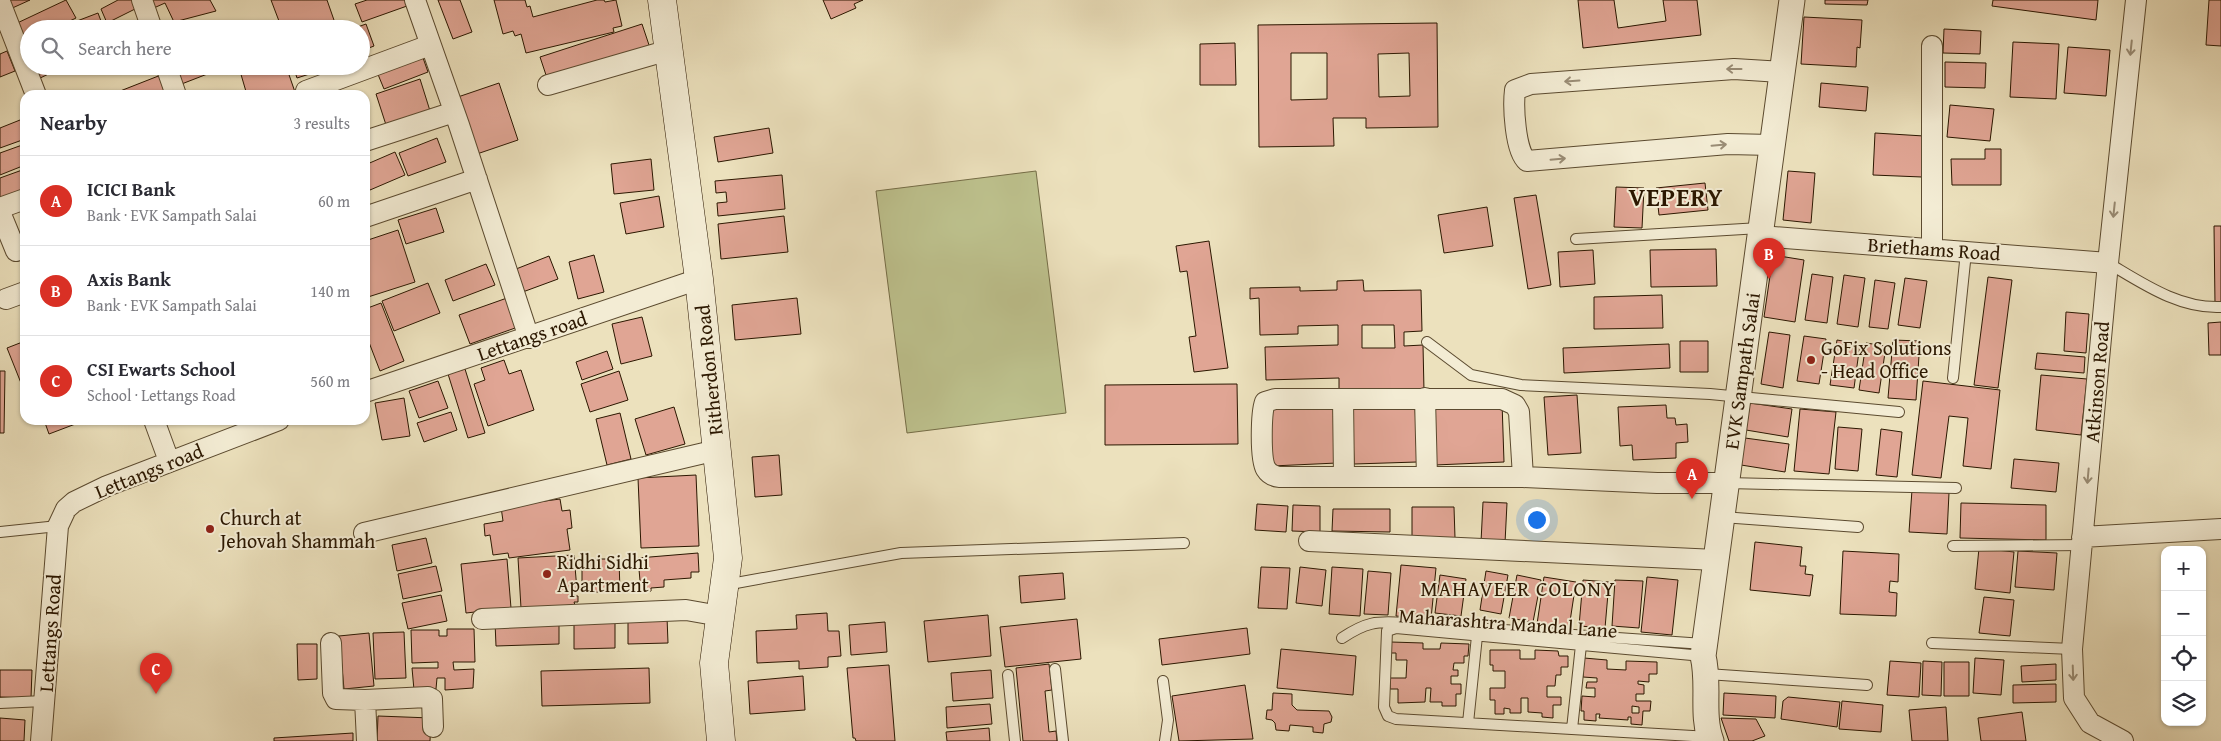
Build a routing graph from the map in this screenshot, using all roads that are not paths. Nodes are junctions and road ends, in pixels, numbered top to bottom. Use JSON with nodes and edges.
{"nodes":[{"id":1,"x":142,"y":0,"type":"edge"},
{"id":2,"x":415,"y":0,"type":"edge"},
{"id":3,"x":662,"y":0,"type":"edge"},
{"id":4,"x":1792,"y":0,"type":"edge"},
{"id":5,"x":2136,"y":0,"type":"edge"},
{"id":6,"x":0,"y":2,"type":"edge"},
{"id":7,"x":149,"y":20,"type":"edge"},
{"id":8,"x":430,"y":45,"type":"junction"},
{"id":9,"x":1932,"y":46,"type":"dead end"},
{"id":10,"x":669,"y":50,"type":"junction"},
{"id":11,"x":20,"y":54,"type":"edge"},
{"id":12,"x":370,"y":67,"type":"edge"},
{"id":13,"x":1782,"y":72,"type":"junction"},
{"id":14,"x":28,"y":75,"type":"edge"},
{"id":15,"x":169,"y":75,"type":"edge"},
{"id":16,"x":349,"y":75,"type":"edge"},
{"id":17,"x":548,"y":85,"type":"dead end"},
{"id":18,"x":34,"y":90,"type":"edge"},
{"id":19,"x":174,"y":90,"type":"edge"},
{"id":20,"x":309,"y":90,"type":"edge"},
{"id":21,"x":454,"y":112,"type":"junction"},
{"id":22,"x":370,"y":139,"type":"edge"},
{"id":23,"x":1772,"y":145,"type":"junction"},
{"id":24,"x":477,"y":179,"type":"junction"},
{"id":25,"x":20,"y":201,"type":"edge"},
{"id":26,"x":0,"y":208,"type":"edge"},
{"id":27,"x":0,"y":212,"type":"edge"},
{"id":28,"x":370,"y":215,"type":"edge"},
{"id":29,"x":1761,"y":232,"type":"junction"},
{"id":30,"x":1576,"y":239,"type":"dead end"},
{"id":31,"x":1932,"y":249,"type":"junction"},
{"id":32,"x":16,"y":251,"type":"dead end"},
{"id":33,"x":1966,"y":252,"type":"junction"},
{"id":34,"x":2108,"y":263,"type":"junction"},
{"id":35,"x":699,"y":279,"type":"junction"},
{"id":36,"x":20,"y":294,"type":"edge"},
{"id":37,"x":6,"y":299,"type":"dead end"},
{"id":38,"x":2221,"y":307,"type":"edge"},
{"id":39,"x":529,"y":338,"type":"junction"},
{"id":40,"x":1427,"y":342,"type":"dead end"},
{"id":41,"x":1953,"y":378,"type":"dead end"},
{"id":42,"x":370,"y":390,"type":"edge"},
{"id":43,"x":1738,"y":397,"type":"junction"},
{"id":44,"x":1425,"y":398,"type":"junction"},
{"id":45,"x":1343,"y":399,"type":"junction"},
{"id":46,"x":1899,"y":412,"type":"dead end"},
{"id":47,"x":156,"y":425,"type":"edge"},
{"id":48,"x":266,"y":425,"type":"edge"},
{"id":49,"x":717,"y":450,"type":"junction"},
{"id":50,"x":169,"y":461,"type":"junction"},
{"id":51,"x":1524,"y":476,"type":"junction"},
{"id":52,"x":1344,"y":477,"type":"junction"},
{"id":53,"x":1427,"y":477,"type":"junction"},
{"id":54,"x":1727,"y":483,"type":"junction"},
{"id":55,"x":1956,"y":488,"type":"dead end"},
{"id":56,"x":1722,"y":517,"type":"junction"},
{"id":57,"x":58,"y":526,"type":"junction"},
{"id":58,"x":1858,"y":527,"type":"dead end"},
{"id":59,"x":2221,"y":529,"type":"edge"},
{"id":60,"x":0,"y":532,"type":"edge"},
{"id":61,"x":364,"y":533,"type":"dead end"},
{"id":62,"x":1309,"y":540,"type":"dead end"},
{"id":63,"x":2082,"y":541,"type":"junction"},
{"id":64,"x":1184,"y":543,"type":"dead end"},
{"id":65,"x":1953,"y":546,"type":"dead end"},
{"id":66,"x":1716,"y":560,"type":"junction"},
{"id":67,"x":724,"y":585,"type":"junction"},
{"id":68,"x":720,"y":616,"type":"junction"},
{"id":69,"x":482,"y":619,"type":"dead end"},
{"id":70,"x":1477,"y":636,"type":"junction"},
{"id":71,"x":1342,"y":638,"type":"dead end"},
{"id":72,"x":331,"y":643,"type":"dead end"},
{"id":73,"x":1932,"y":643,"type":"dead end"},
{"id":74,"x":1581,"y":645,"type":"junction"},
{"id":75,"x":2072,"y":649,"type":"junction"},
{"id":76,"x":1705,"y":658,"type":"junction"},
{"id":77,"x":1055,"y":669,"type":"dead end"},
{"id":78,"x":1008,"y":675,"type":"dead end"},
{"id":79,"x":1163,"y":681,"type":"dead end"},
{"id":80,"x":1867,"y":685,"type":"dead end"},
{"id":81,"x":365,"y":700,"type":"junction"},
{"id":82,"x":44,"y":701,"type":"junction"},
{"id":83,"x":0,"y":703,"type":"edge"},
{"id":84,"x":1468,"y":723,"type":"junction"},
{"id":85,"x":434,"y":727,"type":"dead end"},
{"id":86,"x":1572,"y":729,"type":"junction"},
{"id":87,"x":1710,"y":739,"type":"edge"},
{"id":88,"x":41,"y":741,"type":"edge"},
{"id":89,"x":367,"y":741,"type":"edge"},
{"id":90,"x":721,"y":741,"type":"edge"},
{"id":91,"x":1015,"y":741,"type":"edge"},
{"id":92,"x":1063,"y":741,"type":"edge"},
{"id":93,"x":1165,"y":741,"type":"edge"},
{"id":94,"x":2123,"y":741,"type":"edge"}],
"edges":[{"from":1,"to":7,"type":"street"},
{"from":2,"to":8,"type":"street"},
{"from":3,"to":10,"type":"main road","name":"Ritherdon Road"},
{"from":4,"to":13,"type":"street","name":"EVK Sampath Salai"},
{"from":5,"to":34,"type":"street","name":"Atkinson Road","one_way":true},
{"from":6,"to":11,"type":"street"},
{"from":8,"to":12,"type":"street"},
{"from":8,"to":21,"type":"street"},
{"from":9,"to":31,"type":"street"},
{"from":10,"to":17,"type":"street"},
{"from":10,"to":35,"type":"main road","name":"Ritherdon Road"},
{"from":13,"to":23,"type":"street","name":"EVK Sampath Salai"},
{"from":13,"to":23,"type":"street","one_way":true},
{"from":14,"to":18,"type":"street"},
{"from":15,"to":19,"type":"street"},
{"from":16,"to":20,"type":"street"},
{"from":21,"to":22,"type":"street"},
{"from":21,"to":24,"type":"street"},
{"from":23,"to":29,"type":"street","name":"EVK Sampath Salai"},
{"from":24,"to":28,"type":"street"},
{"from":24,"to":39,"type":"street"},
{"from":25,"to":26,"type":"street"},
{"from":27,"to":32,"type":"street"},
{"from":29,"to":30,"type":"lane"},
{"from":29,"to":31,"type":"street","name":"Briethams Road"},
{"from":29,"to":43,"type":"street","name":"EVK Sampath Salai"},
{"from":31,"to":33,"type":"street","name":"Briethams Road"},
{"from":33,"to":34,"type":"street","name":"Briethams Road"},
{"from":33,"to":41,"type":"lane"},
{"from":34,"to":38,"type":"lane"},
{"from":34,"to":63,"type":"street","name":"Atkinson Road","one_way":true},
{"from":35,"to":39,"type":"street","name":"Lettangs road"},
{"from":35,"to":49,"type":"main road","name":"Ritherdon Road"},
{"from":36,"to":37,"type":"street"},
{"from":39,"to":42,"type":"street","name":"Lettangs road"},
{"from":40,"to":43,"type":"lane"},
{"from":43,"to":46,"type":"lane"},
{"from":43,"to":54,"type":"street","name":"EVK Sampath Salai"},
{"from":44,"to":45,"type":"street"},
{"from":44,"to":51,"type":"street"},
{"from":44,"to":53,"type":"street"},
{"from":45,"to":52,"type":"street"},
{"from":45,"to":52,"type":"street"},
{"from":47,"to":50,"type":"street"},
{"from":48,"to":50,"type":"street","name":"Lettangs road"},
{"from":49,"to":61,"type":"street"},
{"from":49,"to":67,"type":"main road","name":"Ritherdon Road"},
{"from":50,"to":57,"type":"street","name":"Lettangs road"},
{"from":51,"to":53,"type":"street"},
{"from":51,"to":54,"type":"street"},
{"from":52,"to":53,"type":"street"},
{"from":54,"to":55,"type":"lane"},
{"from":54,"to":56,"type":"street","name":"EVK Sampath Salai"},
{"from":56,"to":58,"type":"lane"},
{"from":56,"to":66,"type":"street","name":"EVK Sampath Salai"},
{"from":57,"to":60,"type":"lane"},
{"from":57,"to":82,"type":"street","name":"Lettangs Road"},
{"from":59,"to":63,"type":"street"},
{"from":62,"to":66,"type":"street"},
{"from":63,"to":65,"type":"lane"},
{"from":63,"to":75,"type":"street","name":"Atkinson Road"},
{"from":64,"to":67,"type":"lane"},
{"from":66,"to":76,"type":"street","name":"EVK Sampath Salai"},
{"from":67,"to":68,"type":"main road","name":"Ritherdon Road"},
{"from":68,"to":69,"type":"street"},
{"from":68,"to":90,"type":"main road","name":"Ritherdon Road"},
{"from":70,"to":74,"type":"lane","name":"Maharashtra Mandal Lane"},
{"from":70,"to":84,"type":"lane"},
{"from":70,"to":84,"type":"lane","name":"Maharashtra Mandal Lane"},
{"from":71,"to":76,"type":"lane"},
{"from":72,"to":81,"type":"street"},
{"from":73,"to":75,"type":"lane"},
{"from":74,"to":76,"type":"lane","name":"Maharashtra Mandal Lane"},
{"from":74,"to":86,"type":"lane"},
{"from":75,"to":94,"type":"street","name":"Atkinson Road","one_way":true},
{"from":76,"to":80,"type":"lane"},
{"from":76,"to":87,"type":"street","name":"EVK Sampath Salai"},
{"from":77,"to":92,"type":"lane"},
{"from":78,"to":91,"type":"lane"},
{"from":79,"to":93,"type":"lane"},
{"from":81,"to":85,"type":"street"},
{"from":81,"to":89,"type":"street"},
{"from":82,"to":83,"type":"lane"},
{"from":82,"to":88,"type":"street","name":"Lettangs Road"},
{"from":84,"to":86,"type":"lane"},
{"from":86,"to":87,"type":"lane"}]}
